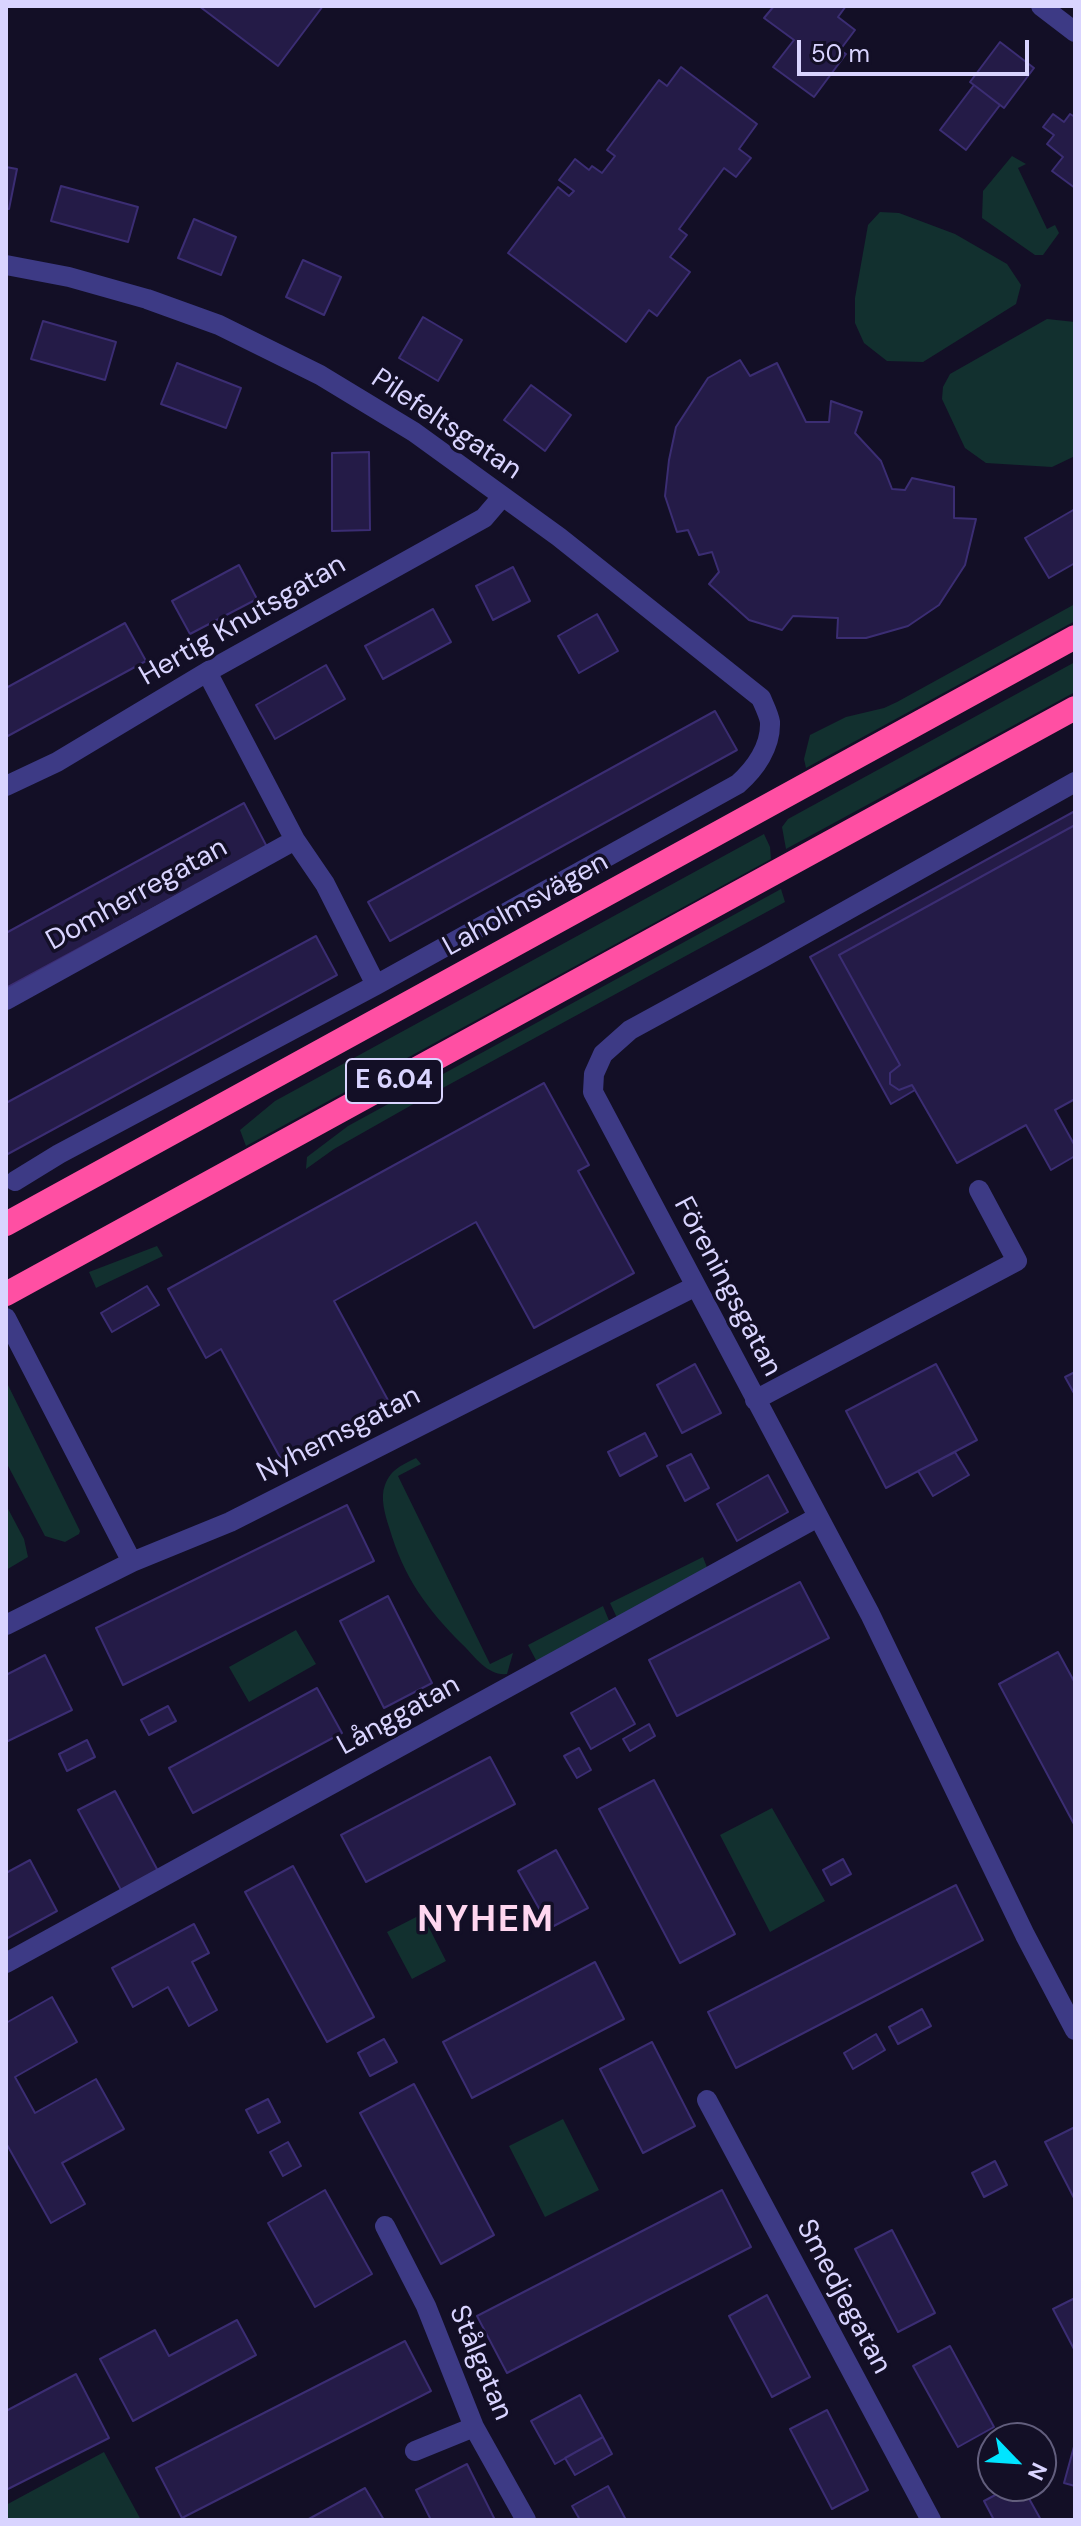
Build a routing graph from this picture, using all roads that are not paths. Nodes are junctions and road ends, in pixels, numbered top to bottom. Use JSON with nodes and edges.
{"nodes":[{"id":1,"x":1041,"y":6,"type":"edge"},
{"id":2,"x":1075,"y":32,"type":"edge"},
{"id":3,"x":6,"y":265,"type":"edge"},
{"id":4,"x":502,"y":497,"type":"junction"},
{"id":5,"x":1075,"y":637,"type":"edge"},
{"id":6,"x":207,"y":672,"type":"junction"},
{"id":7,"x":1075,"y":708,"type":"edge"},
{"id":8,"x":766,"y":747,"type":"joint"},
{"id":9,"x":1075,"y":782,"type":"edge"},
{"id":10,"x":6,"y":786,"type":"edge"},
{"id":11,"x":295,"y":840,"type":"junction"},
{"id":12,"x":376,"y":985,"type":"junction"},
{"id":13,"x":6,"y":1000,"type":"edge"},
{"id":14,"x":177,"y":1092,"type":"junction"},
{"id":15,"x":170,"y":1135,"type":"junction"},
{"id":16,"x":15,"y":1181,"type":"dead end"},
{"id":17,"x":979,"y":1190,"type":"dead end"},
{"id":18,"x":6,"y":1224,"type":"edge"},
{"id":19,"x":694,"y":1287,"type":"junction"},
{"id":20,"x":6,"y":1294,"type":"edge"},
{"id":21,"x":6,"y":1318,"type":"edge"},
{"id":22,"x":755,"y":1400,"type":"junction"},
{"id":23,"x":818,"y":1517,"type":"junction"},
{"id":24,"x":132,"y":1562,"type":"junction"},
{"id":25,"x":6,"y":1625,"type":"edge"},
{"id":26,"x":6,"y":1963,"type":"edge"},
{"id":27,"x":1075,"y":2030,"type":"edge"},
{"id":28,"x":707,"y":2100,"type":"dead end"},
{"id":29,"x":385,"y":2226,"type":"dead end"},
{"id":30,"x":474,"y":2427,"type":"junction"},
{"id":31,"x":415,"y":2451,"type":"dead end"},
{"id":32,"x":526,"y":2520,"type":"edge"},
{"id":33,"x":931,"y":2520,"type":"edge"}],
"edges":[{"from":1,"to":2,"type":"street"},
{"from":3,"to":4,"type":"street","name":"Pilefeltsgatan"},
{"from":4,"to":6,"type":"street","name":"Hertig Knutsgatan"},
{"from":4,"to":8,"type":"street","name":"Pilefeltsgatan"},
{"from":5,"to":15,"type":"highway","name":"Laholmsvägen","number":"E 6.04"},
{"from":6,"to":10,"type":"street","name":"Hertig Knutsgatan"},
{"from":6,"to":11,"type":"street"},
{"from":7,"to":20,"type":"highway","number":"E 6.04"},
{"from":8,"to":12,"type":"street","name":"Laholmsvägen"},
{"from":9,"to":19,"type":"street","name":"Föreningsgatan"},
{"from":11,"to":12,"type":"street"},
{"from":11,"to":13,"type":"street","name":"Domherregatan"},
{"from":12,"to":14,"type":"street","name":"Laholmsvägen"},
{"from":14,"to":15,"type":"street"},
{"from":14,"to":16,"type":"street","name":"Laholmsvägen"},
{"from":15,"to":18,"type":"highway","name":"Laholmsvägen","number":"E 6.04"},
{"from":17,"to":22,"type":"street"},
{"from":19,"to":22,"type":"street","name":"Föreningsgatan"},
{"from":19,"to":24,"type":"street","name":"Nyhemsgatan"},
{"from":21,"to":24,"type":"street"},
{"from":22,"to":23,"type":"street","name":"Föreningsgatan"},
{"from":23,"to":26,"type":"street","name":"Långgatan"},
{"from":23,"to":27,"type":"street","name":"Föreningsgatan"},
{"from":24,"to":25,"type":"street","name":"Nyhemsgatan"},
{"from":28,"to":33,"type":"street","name":"Smedjegatan"},
{"from":29,"to":30,"type":"street","name":"Stålgatan"},
{"from":30,"to":31,"type":"street"},
{"from":30,"to":32,"type":"street","name":"Stålgatan"}]}
